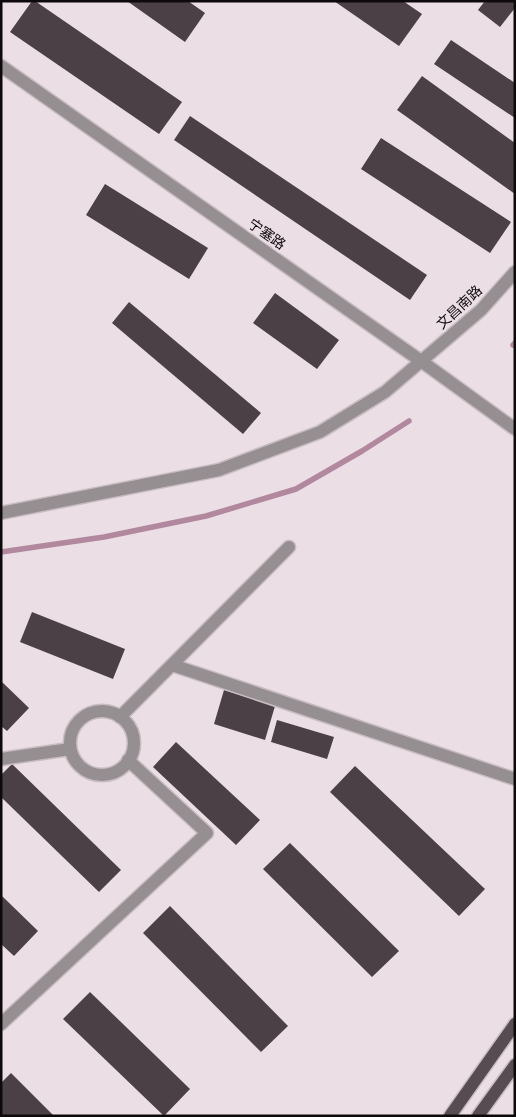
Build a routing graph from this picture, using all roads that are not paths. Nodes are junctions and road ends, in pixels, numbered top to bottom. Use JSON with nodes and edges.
{"nodes":[{"id":1,"x":1,"y":66,"type":"edge"},
{"id":2,"x":515,"y":272,"type":"edge"},
{"id":3,"x":422,"y":361,"type":"junction"},
{"id":4,"x":515,"y":429,"type":"edge"},
{"id":5,"x":1,"y":513,"type":"edge"},
{"id":6,"x":289,"y":546,"type":"dead end"},
{"id":7,"x":172,"y":666,"type":"junction"},
{"id":8,"x":120,"y":716,"type":"junction"},
{"id":9,"x":70,"y":748,"type":"junction"},
{"id":10,"x":1,"y":759,"type":"edge"},
{"id":11,"x":128,"y":760,"type":"junction"},
{"id":12,"x":515,"y":779,"type":"edge"},
{"id":13,"x":1,"y":1024,"type":"edge"},
{"id":14,"x":515,"y":1024,"type":"edge"},
{"id":15,"x":515,"y":1065,"type":"edge"},
{"id":16,"x":450,"y":1116,"type":"edge"},
{"id":17,"x":478,"y":1116,"type":"edge"}],
"edges":[{"from":1,"to":3,"type":"street","name":"宁塞路"},
{"from":2,"to":3,"type":"street","name":"文昌南路"},
{"from":3,"to":4,"type":"street","name":"宁塞路"},
{"from":3,"to":5,"type":"street","name":"文昌南路"},
{"from":6,"to":7,"type":"street"},
{"from":7,"to":8,"type":"street"},
{"from":7,"to":12,"type":"street"},
{"from":8,"to":9,"type":"street"},
{"from":8,"to":11,"type":"street"},
{"from":9,"to":10,"type":"street"},
{"from":9,"to":11,"type":"street"},
{"from":11,"to":13,"type":"street"},
{"from":14,"to":16,"type":"main road"},
{"from":15,"to":17,"type":"main road"}]}
